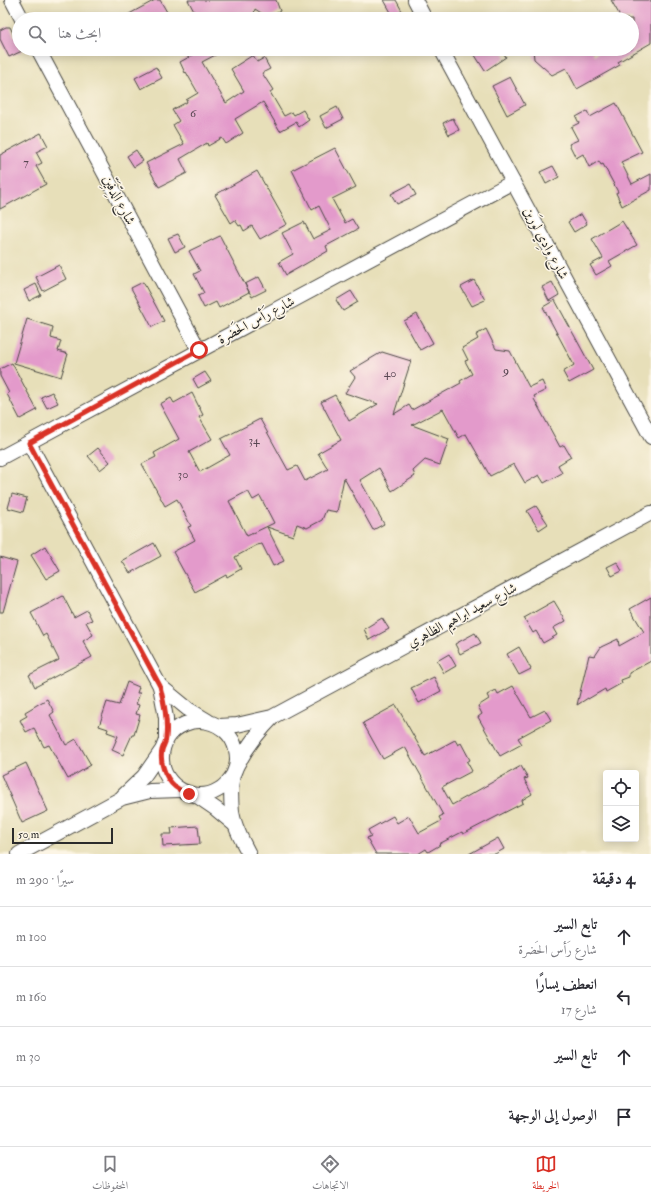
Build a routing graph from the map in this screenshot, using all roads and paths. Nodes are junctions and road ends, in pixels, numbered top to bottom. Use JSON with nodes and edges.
{"nodes":[{"id":1,"x":12,"y":0,"type":"edge"},
{"id":2,"x":415,"y":0,"type":"edge"},
{"id":3,"x":18,"y":12,"type":"edge"},
{"id":4,"x":421,"y":12,"type":"edge"},
{"id":5,"x":42,"y":56,"type":"edge"},
{"id":6,"x":445,"y":56,"type":"edge"},
{"id":7,"x":513,"y":182,"type":"junction"},
{"id":8,"x":199,"y":350,"type":"junction"},
{"id":9,"x":651,"y":437,"type":"edge"},
{"id":10,"x":29,"y":443,"type":"junction"},
{"id":11,"x":0,"y":458,"type":"edge"},
{"id":12,"x":651,"y":513,"type":"edge"},
{"id":13,"x":160,"y":686,"type":"junction"},
{"id":14,"x":272,"y":718,"type":"junction"},
{"id":15,"x":214,"y":724,"type":"junction"},
{"id":16,"x":164,"y":745,"type":"junction"},
{"id":17,"x":235,"y":770,"type":"junction"},
{"id":18,"x":180,"y":790,"type":"junction"},
{"id":19,"x":197,"y":796,"type":"junction"},
{"id":20,"x":122,"y":798,"type":"junction"},
{"id":21,"x":234,"y":824,"type":"junction"},
{"id":22,"x":19,"y":854,"type":"edge"},
{"id":23,"x":249,"y":854,"type":"edge"}],
"edges":[{"from":1,"to":3,"type":"street"},
{"from":2,"to":4,"type":"street"},
{"from":5,"to":8,"type":"street","name":"شارع الدِّفَيِّن"},
{"from":6,"to":7,"type":"street","name":"شارع وادِي لورَين"},
{"from":7,"to":8,"type":"street","name":"شارع رَأس الحَضرة"},
{"from":7,"to":9,"type":"street","name":"شارع وادِي لورَين"},
{"from":8,"to":10,"type":"street","name":"شارع رَأس الحَضرة"},
{"from":10,"to":11,"type":"street","name":"شارع رَأس الحَضرة"},
{"from":10,"to":13,"type":"street"},
{"from":12,"to":14,"type":"street","name":"شارع سعيد ابراهيم الظاهري"},
{"from":13,"to":15,"type":"street"},
{"from":13,"to":16,"type":"street"},
{"from":14,"to":15,"type":"street","name":"شارع سعيد ابراهيم الظاهري"},
{"from":14,"to":17,"type":"street","name":"شارع سعيد ابراهيم الظاهري"},
{"from":15,"to":16,"type":"street"},
{"from":15,"to":17,"type":"street"},
{"from":16,"to":18,"type":"street"},
{"from":16,"to":20,"type":"street"},
{"from":17,"to":19,"type":"street"},
{"from":17,"to":21,"type":"street"},
{"from":18,"to":19,"type":"street"},
{"from":18,"to":20,"type":"street"},
{"from":19,"to":21,"type":"street"},
{"from":20,"to":22,"type":"street"},
{"from":21,"to":23,"type":"street"}]}
